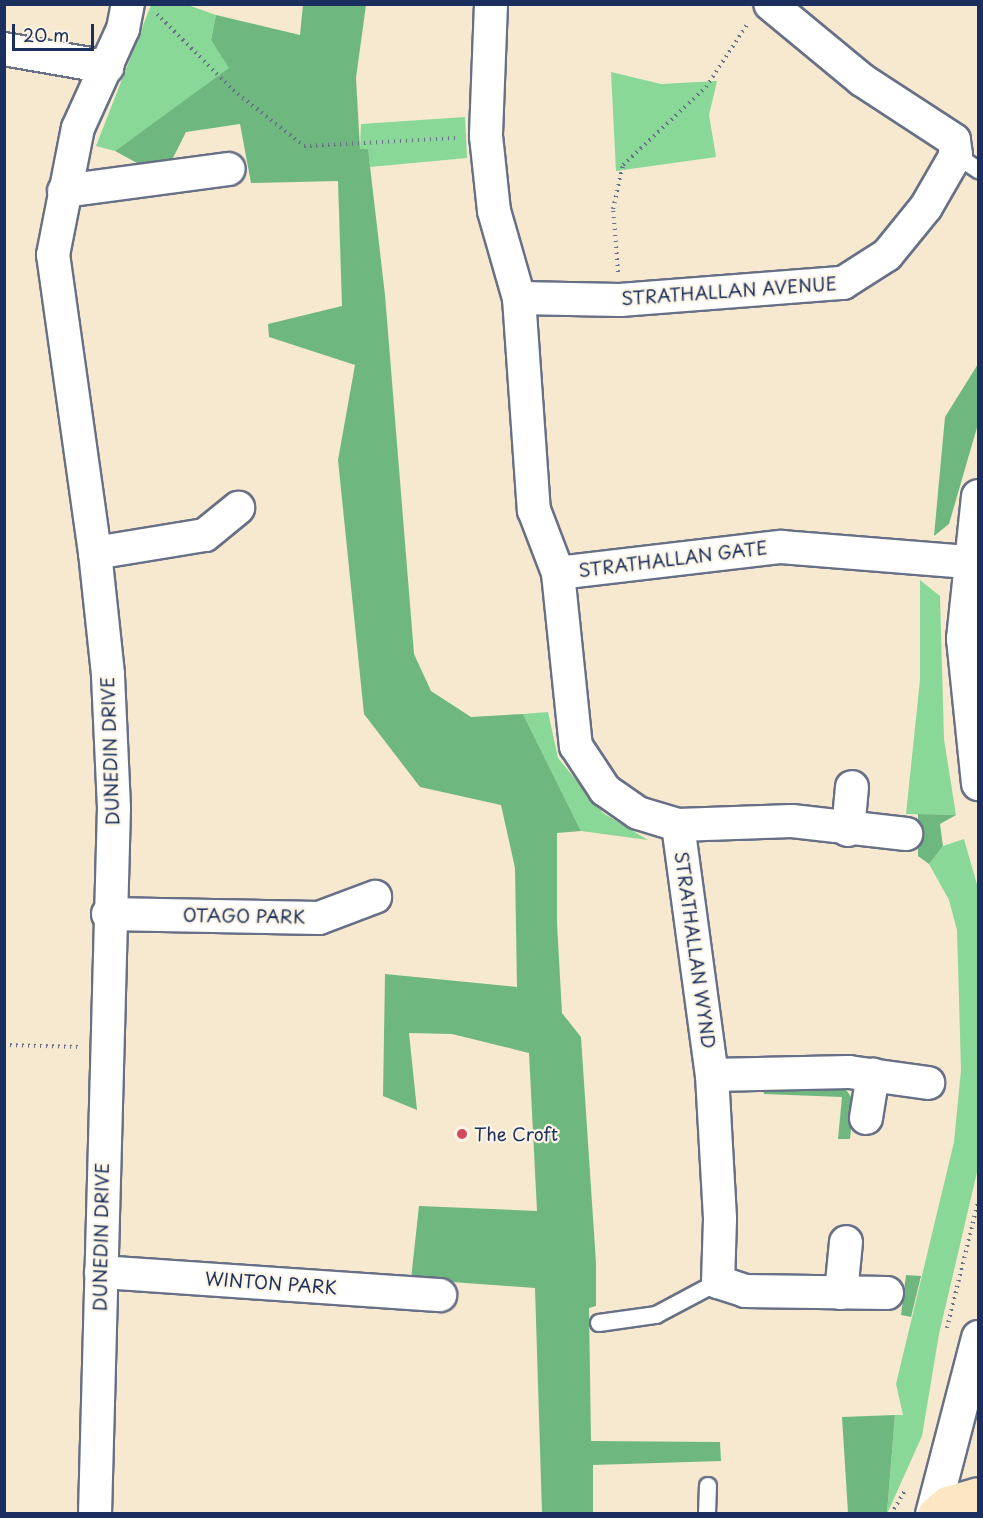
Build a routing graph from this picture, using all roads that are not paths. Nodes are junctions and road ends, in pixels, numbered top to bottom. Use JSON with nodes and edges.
{"nodes":[{"id":1,"x":128,"y":4,"type":"edge"},
{"id":2,"x":491,"y":4,"type":"edge"},
{"id":3,"x":762,"y":9,"type":"edge"},
{"id":4,"x":4,"y":49,"type":"edge"},
{"id":5,"x":107,"y":67,"type":"junction"},
{"id":6,"x":967,"y":163,"type":"edge"},
{"id":7,"x":229,"y":169,"type":"dead end"},
{"id":8,"x":64,"y":190,"type":"junction"},
{"id":9,"x":519,"y":298,"type":"junction"},
{"id":10,"x":978,"y":496,"type":"edge"},
{"id":11,"x":238,"y":508,"type":"dead end"},
{"id":12,"x":95,"y":553,"type":"junction"},
{"id":13,"x":967,"y":562,"type":"junction"},
{"id":14,"x":558,"y":573,"type":"junction"},
{"id":15,"x":978,"y":783,"type":"edge"},
{"id":16,"x":852,"y":787,"type":"dead end"},
{"id":17,"x":678,"y":825,"type":"junction"},
{"id":18,"x":848,"y":830,"type":"junction"},
{"id":19,"x":906,"y":834,"type":"dead end"},
{"id":20,"x":375,"y":897,"type":"dead end"},
{"id":21,"x":108,"y":914,"type":"junction"},
{"id":22,"x":712,"y":1075,"type":"junction"},
{"id":23,"x":873,"y":1075,"type":"junction"},
{"id":24,"x":928,"y":1083,"type":"dead end"},
{"id":25,"x":866,"y":1118,"type":"dead end"},
{"id":26,"x":846,"y":1242,"type":"dead end"},
{"id":27,"x":101,"y":1272,"type":"junction"},
{"id":28,"x":718,"y":1282,"type":"junction"},
{"id":29,"x":841,"y":1293,"type":"junction"},
{"id":30,"x":887,"y":1293,"type":"dead end"},
{"id":31,"x":440,"y":1295,"type":"dead end"},
{"id":32,"x":599,"y":1323,"type":"dead end"},
{"id":33,"x":978,"y":1336,"type":"edge"},
{"id":34,"x":968,"y":1374,"type":"junction"},
{"id":35,"x":978,"y":1425,"type":"edge"},
{"id":36,"x":708,"y":1486,"type":"dead end"},
{"id":37,"x":978,"y":1494,"type":"edge"},
{"id":38,"x":95,"y":1514,"type":"edge"},
{"id":39,"x":707,"y":1514,"type":"edge"},
{"id":40,"x":933,"y":1514,"type":"edge"}],
"edges":[{"from":1,"to":5,"type":"street","name":"DUNEDIN DRIVE"},
{"from":2,"to":9,"type":"street"},
{"from":3,"to":6,"type":"street","name":"STRATHALLAN AVENUE"},
{"from":4,"to":5,"type":"street"},
{"from":5,"to":8,"type":"street","name":"DUNEDIN DRIVE"},
{"from":6,"to":9,"type":"street","name":"STRATHALLAN AVENUE"},
{"from":7,"to":8,"type":"street"},
{"from":8,"to":12,"type":"street","name":"DUNEDIN DRIVE"},
{"from":9,"to":14,"type":"street"},
{"from":10,"to":13,"type":"street"},
{"from":11,"to":12,"type":"street"},
{"from":12,"to":21,"type":"street","name":"DUNEDIN DRIVE"},
{"from":13,"to":14,"type":"street","name":"STRATHALLAN GATE"},
{"from":13,"to":15,"type":"street"},
{"from":14,"to":17,"type":"street","name":"STRATHALLAN WYND"},
{"from":16,"to":18,"type":"street"},
{"from":17,"to":18,"type":"street","name":"STRATHALLAN WYND"},
{"from":17,"to":22,"type":"street","name":"STRATHALLAN WYND"},
{"from":18,"to":19,"type":"street","name":"STRATHALLAN WYND"},
{"from":20,"to":21,"type":"street","name":"OTAGO PARK"},
{"from":21,"to":27,"type":"street","name":"DUNEDIN DRIVE"},
{"from":22,"to":23,"type":"street"},
{"from":22,"to":28,"type":"street","name":"STRATHALLAN WYND"},
{"from":23,"to":24,"type":"street"},
{"from":23,"to":25,"type":"street"},
{"from":26,"to":29,"type":"street"},
{"from":27,"to":31,"type":"street","name":"WINTON PARK"},
{"from":27,"to":38,"type":"street","name":"DUNEDIN DRIVE"},
{"from":28,"to":29,"type":"street"},
{"from":28,"to":32,"type":"lane"},
{"from":29,"to":30,"type":"street"},
{"from":33,"to":34,"type":"street"},
{"from":34,"to":35,"type":"street"},
{"from":34,"to":40,"type":"street"},
{"from":36,"to":39,"type":"lane"},
{"from":37,"to":40,"type":"main road"}]}
